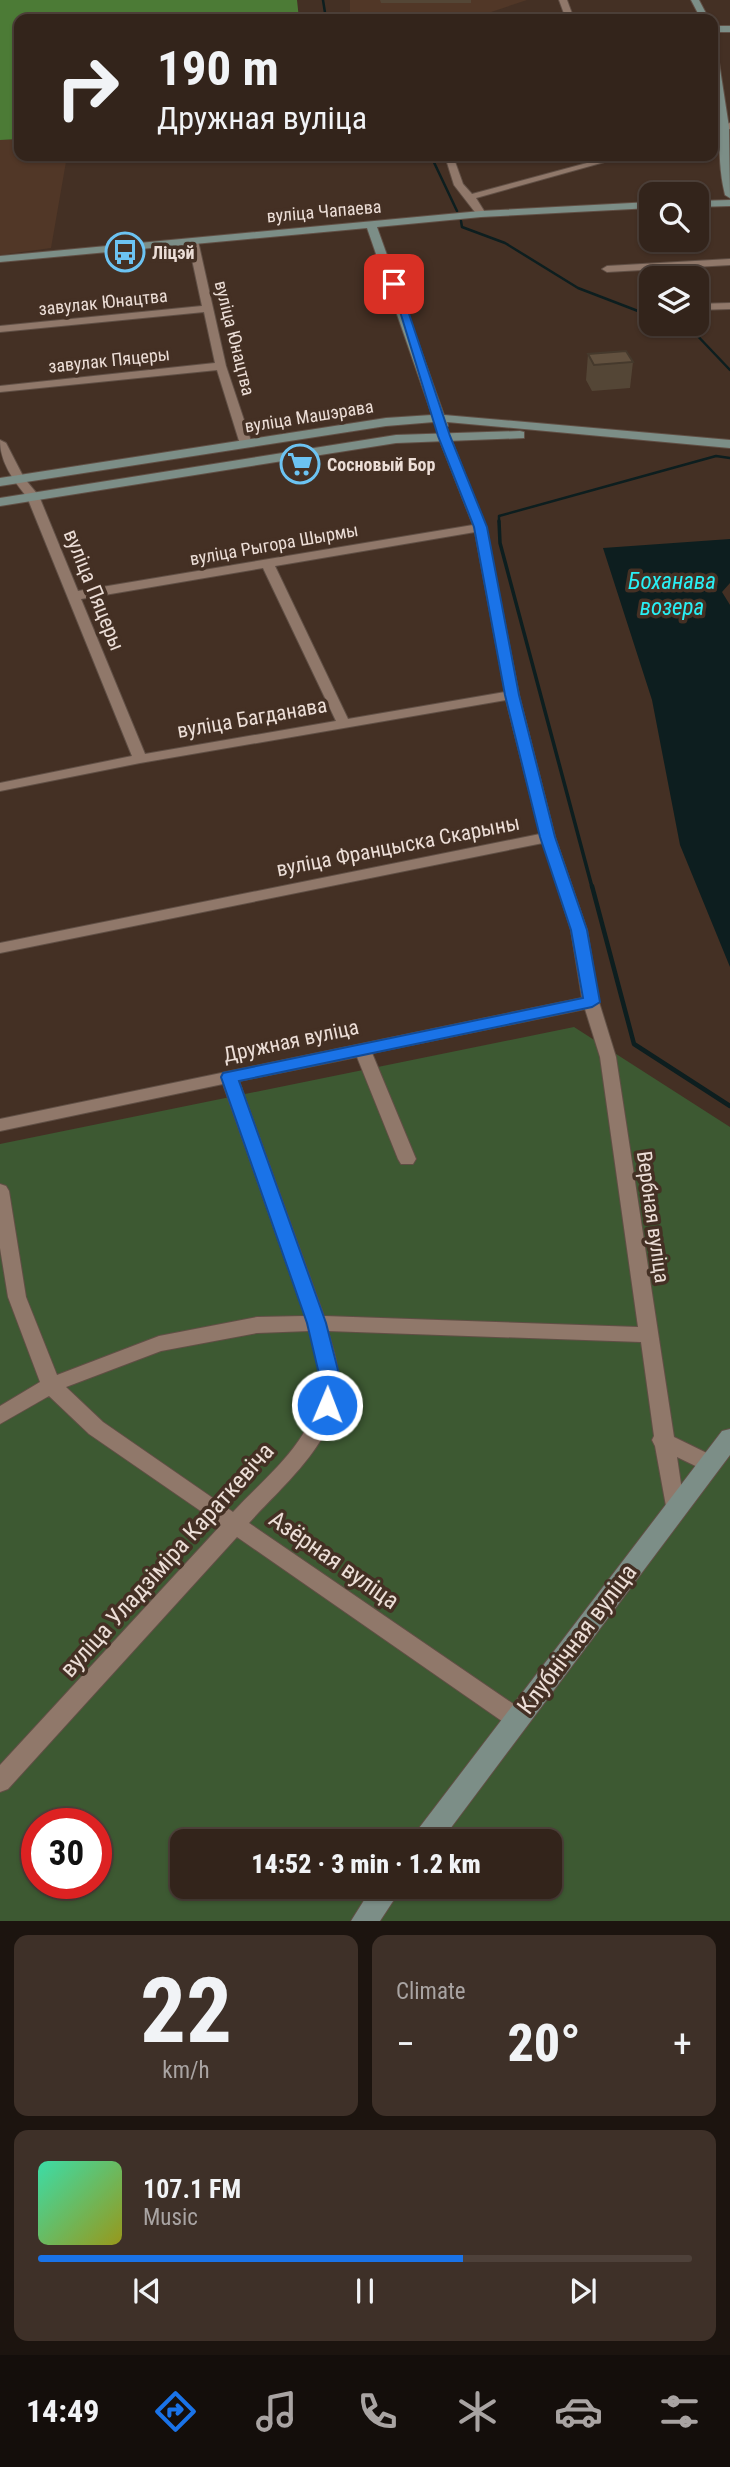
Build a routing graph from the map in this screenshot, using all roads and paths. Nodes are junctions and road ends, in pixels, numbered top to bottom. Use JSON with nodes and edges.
{"nodes":[{"id":1,"x":718,"y":77,"type":"edge"},
{"id":2,"x":727,"y":127,"type":"edge"},
{"id":3,"x":718,"y":140,"type":"edge"},
{"id":4,"x":723,"y":141,"type":"junction"},
{"id":5,"x":451,"y":161,"type":"edge"},
{"id":6,"x":603,"y":161,"type":"edge"},
{"id":7,"x":730,"y":195,"type":"edge"},
{"id":8,"x":470,"y":197,"type":"junction"},
{"id":9,"x":730,"y":203,"type":"edge"},
{"id":10,"x":709,"y":204,"type":"edge"},
{"id":11,"x":639,"y":206,"type":"edge"},
{"id":12,"x":481,"y":214,"type":"junction"},
{"id":13,"x":371,"y":225,"type":"junction"},
{"id":14,"x":193,"y":241,"type":"junction"},
{"id":15,"x":0,"y":259,"type":"edge"},
{"id":16,"x":730,"y":262,"type":"edge"},
{"id":17,"x":607,"y":269,"type":"dead end"},
{"id":18,"x":730,"y":306,"type":"edge"},
{"id":19,"x":709,"y":307,"type":"edge"},
{"id":20,"x":209,"y":309,"type":"junction"},
{"id":21,"x":0,"y":329,"type":"edge"},
{"id":22,"x":221,"y":366,"type":"junction"},
{"id":23,"x":0,"y":389,"type":"edge"},
{"id":24,"x":439,"y":418,"type":"junction"},
{"id":25,"x":625,"y":435,"type":"junction"},
{"id":26,"x":444,"y":436,"type":"junction"},
{"id":27,"x":0,"y":443,"type":"edge"},
{"id":28,"x":246,"y":444,"type":"junction"},
{"id":29,"x":730,"y":444,"type":"edge"},
{"id":30,"x":19,"y":479,"type":"junction"},
{"id":31,"x":0,"y":482,"type":"edge"},
{"id":32,"x":33,"y":496,"type":"junction"},
{"id":33,"x":0,"y":502,"type":"edge"},
{"id":34,"x":481,"y":527,"type":"junction"},
{"id":35,"x":267,"y":562,"type":"junction"},
{"id":36,"x":74,"y":596,"type":"junction"},
{"id":37,"x":512,"y":695,"type":"junction"},
{"id":38,"x":344,"y":724,"type":"junction"},
{"id":39,"x":140,"y":759,"type":"junction"},
{"id":40,"x":0,"y":787,"type":"edge"},
{"id":41,"x":548,"y":837,"type":"junction"},
{"id":42,"x":0,"y":948,"type":"edge"},
{"id":43,"x":592,"y":1002,"type":"junction"},
{"id":44,"x":362,"y":1049,"type":"junction"},
{"id":45,"x":229,"y":1077,"type":"junction"},
{"id":46,"x":0,"y":1125,"type":"edge"},
{"id":47,"x":407,"y":1159,"type":"dead end"},
{"id":48,"x":0,"y":1191,"type":"edge"},
{"id":49,"x":317,"y":1323,"type":"junction"},
{"id":50,"x":646,"y":1335,"type":"junction"},
{"id":51,"x":51,"y":1385,"type":"junction"},
{"id":52,"x":0,"y":1416,"type":"edge"},
{"id":53,"x":730,"y":1438,"type":"edge"},
{"id":54,"x":662,"y":1440,"type":"junction"},
{"id":55,"x":710,"y":1464,"type":"junction"},
{"id":56,"x":675,"y":1511,"type":"junction"},
{"id":57,"x":237,"y":1525,"type":"junction"},
{"id":58,"x":517,"y":1719,"type":"junction"},
{"id":59,"x":4,"y":1769,"type":"edge"},
{"id":60,"x":434,"y":1829,"type":"edge"},
{"id":61,"x":380,"y":1899,"type":"edge"},
{"id":62,"x":364,"y":1921,"type":"edge"}],
"edges":[{"from":1,"to":2,"type":"street"},
{"from":2,"to":4,"type":"street"},
{"from":3,"to":4,"type":"street"},
{"from":4,"to":7,"type":"street"},
{"from":5,"to":8,"type":"street"},
{"from":6,"to":8,"type":"street"},
{"from":8,"to":12,"type":"street"},
{"from":9,"to":10,"type":"street"},
{"from":11,"to":12,"type":"street","name":"вуліца Чапаева"},
{"from":12,"to":13,"type":"street","name":"вуліца Чапаева"},
{"from":13,"to":14,"type":"street","name":"вуліца Чапаева"},
{"from":13,"to":24,"type":"street","name":"вуліца Францыска Скарыны"},
{"from":14,"to":15,"type":"street","name":"вуліца Чапаева"},
{"from":14,"to":20,"type":"street","name":"вуліца Юнацтва"},
{"from":16,"to":17,"type":"street"},
{"from":18,"to":19,"type":"street"},
{"from":20,"to":21,"type":"street","name":"завулак Юнацтва"},
{"from":20,"to":22,"type":"street","name":"вуліца Юнацтва"},
{"from":22,"to":23,"type":"street","name":"завулак Пяцеры"},
{"from":22,"to":28,"type":"street","name":"вуліца Юнацтва"},
{"from":24,"to":25,"type":"street","name":"вуліца Машэрава"},
{"from":24,"to":26,"type":"street","name":"вуліца Францыска Скарыны"},
{"from":24,"to":28,"type":"street","name":"вуліца Машэрава"},
{"from":25,"to":26,"type":"street","name":"вуліца Машэрава"},
{"from":25,"to":29,"type":"street","name":"вуліца Машэрава"},
{"from":26,"to":32,"type":"street","name":"вуліца Машэрава"},
{"from":26,"to":34,"type":"street","name":"вуліца Францыска Скарыны"},
{"from":27,"to":30,"type":"street","name":"вуліца Пяцеры"},
{"from":28,"to":30,"type":"street","name":"вуліца Машэрава"},
{"from":30,"to":31,"type":"street","name":"вуліца Машэрава"},
{"from":30,"to":32,"type":"street","name":"вуліца Пяцеры"},
{"from":32,"to":33,"type":"street","name":"вуліца Машэрава"},
{"from":32,"to":36,"type":"street","name":"вуліца Пяцеры"},
{"from":34,"to":35,"type":"street","name":"вуліца Рыгора Шырмы"},
{"from":34,"to":37,"type":"street","name":"вуліца Францыска Скарыны"},
{"from":35,"to":36,"type":"street","name":"вуліца Рыгора Шырмы"},
{"from":35,"to":38,"type":"street"},
{"from":36,"to":39,"type":"street","name":"вуліца Пяцеры"},
{"from":37,"to":38,"type":"street","name":"вуліца Багданава"},
{"from":37,"to":41,"type":"street","name":"вуліца Францыска Скарыны"},
{"from":38,"to":39,"type":"street","name":"вуліца Багданава"},
{"from":39,"to":40,"type":"street","name":"вуліца Багданава"},
{"from":41,"to":42,"type":"street","name":"вуліца Францыска Скарыны"},
{"from":41,"to":43,"type":"street","name":"Вербная вуліца"},
{"from":43,"to":44,"type":"street","name":"Дружная вуліца"},
{"from":43,"to":50,"type":"street","name":"Вербная вуліца"},
{"from":44,"to":45,"type":"street","name":"Дружная вуліца"},
{"from":44,"to":47,"type":"street"},
{"from":45,"to":46,"type":"street","name":"Дружная вуліца"},
{"from":45,"to":49,"type":"street","name":"вуліца Уладзіміра Караткевіча"},
{"from":48,"to":51,"type":"street","name":"Азёрная вуліца"},
{"from":49,"to":50,"type":"street"},
{"from":49,"to":51,"type":"street"},
{"from":49,"to":57,"type":"street","name":"вуліца Уладзіміра Караткевіча"},
{"from":50,"to":54,"type":"street","name":"Вербная вуліца"},
{"from":51,"to":52,"type":"street"},
{"from":51,"to":57,"type":"street","name":"Азёрная вуліца"},
{"from":53,"to":55,"type":"street","name":"Клубнічная вуліца"},
{"from":54,"to":55,"type":"street"},
{"from":54,"to":56,"type":"street","name":"Вербная вуліца"},
{"from":55,"to":56,"type":"street","name":"Клубнічная вуліца"},
{"from":56,"to":58,"type":"street","name":"Клубнічная вуліца"},
{"from":57,"to":58,"type":"street","name":"Азёрная вуліца"},
{"from":57,"to":59,"type":"street","name":"вуліца Уладзіміра Караткевіча"},
{"from":58,"to":60,"type":"street","name":"Клубнічная вуліца"},
{"from":61,"to":62,"type":"street"}]}
